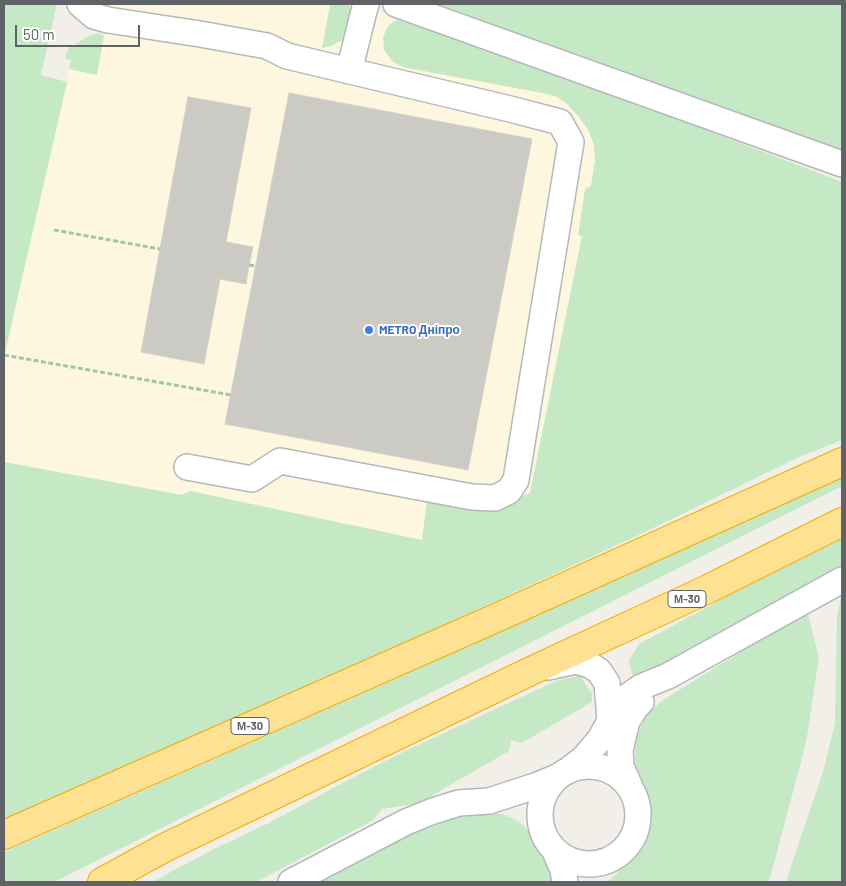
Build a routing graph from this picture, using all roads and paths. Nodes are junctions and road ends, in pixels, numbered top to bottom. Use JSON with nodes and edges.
{"nodes":[{"id":1,"x":80,"y":4,"type":"edge"},
{"id":2,"x":366,"y":4,"type":"edge"},
{"id":3,"x":396,"y":4,"type":"edge"},
{"id":4,"x":349,"y":71,"type":"junction"},
{"id":5,"x":842,"y":164,"type":"edge"},
{"id":6,"x":54,"y":230,"type":"dead end"},
{"id":7,"x":160,"y":249,"type":"dead end"},
{"id":8,"x":249,"y":265,"type":"dead end"},
{"id":9,"x":255,"y":266,"type":"dead end"},
{"id":10,"x":4,"y":355,"type":"edge"},
{"id":11,"x":231,"y":395,"type":"dead end"},
{"id":12,"x":842,"y":462,"type":"edge"},
{"id":13,"x":187,"y":467,"type":"dead end"},
{"id":14,"x":842,"y":522,"type":"edge"},
{"id":15,"x":842,"y":580,"type":"edge"},
{"id":16,"x":530,"y":671,"type":"junction"},
{"id":17,"x":668,"y":676,"type":"junction"},
{"id":18,"x":610,"y":720,"type":"junction"},
{"id":19,"x":564,"y":772,"type":"junction"},
{"id":20,"x":631,"y":789,"type":"junction"},
{"id":21,"x":489,"y":801,"type":"junction"},
{"id":22,"x":4,"y":835,"type":"edge"},
{"id":23,"x":550,"y":845,"type":"junction"},
{"id":24,"x":613,"y":858,"type":"junction"},
{"id":25,"x":102,"y":882,"type":"edge"},
{"id":26,"x":291,"y":882,"type":"edge"},
{"id":27,"x":565,"y":882,"type":"edge"},
{"id":28,"x":588,"y":882,"type":"edge"}],
"edges":[{"from":1,"to":4,"type":"street"},
{"from":2,"to":4,"type":"street"},
{"from":3,"to":5,"type":"street"},
{"from":4,"to":13,"type":"street"},
{"from":6,"to":7,"type":"path"},
{"from":8,"to":9,"type":"path"},
{"from":10,"to":11,"type":"path"},
{"from":12,"to":22,"type":"highway","number":"М-30"},
{"from":14,"to":16,"type":"highway","number":"М-30"},
{"from":15,"to":17,"type":"street"},
{"from":16,"to":18,"type":"street"},
{"from":16,"to":25,"type":"highway","number":"М-30"},
{"from":17,"to":18,"type":"street"},
{"from":17,"to":20,"type":"street"},
{"from":18,"to":19,"type":"street"},
{"from":19,"to":20,"type":"street"},
{"from":19,"to":21,"type":"street"},
{"from":19,"to":23,"type":"street"},
{"from":20,"to":24,"type":"street"},
{"from":21,"to":23,"type":"street"},
{"from":21,"to":26,"type":"street"},
{"from":23,"to":24,"type":"street"},
{"from":23,"to":27,"type":"street"},
{"from":24,"to":28,"type":"street"}]}
